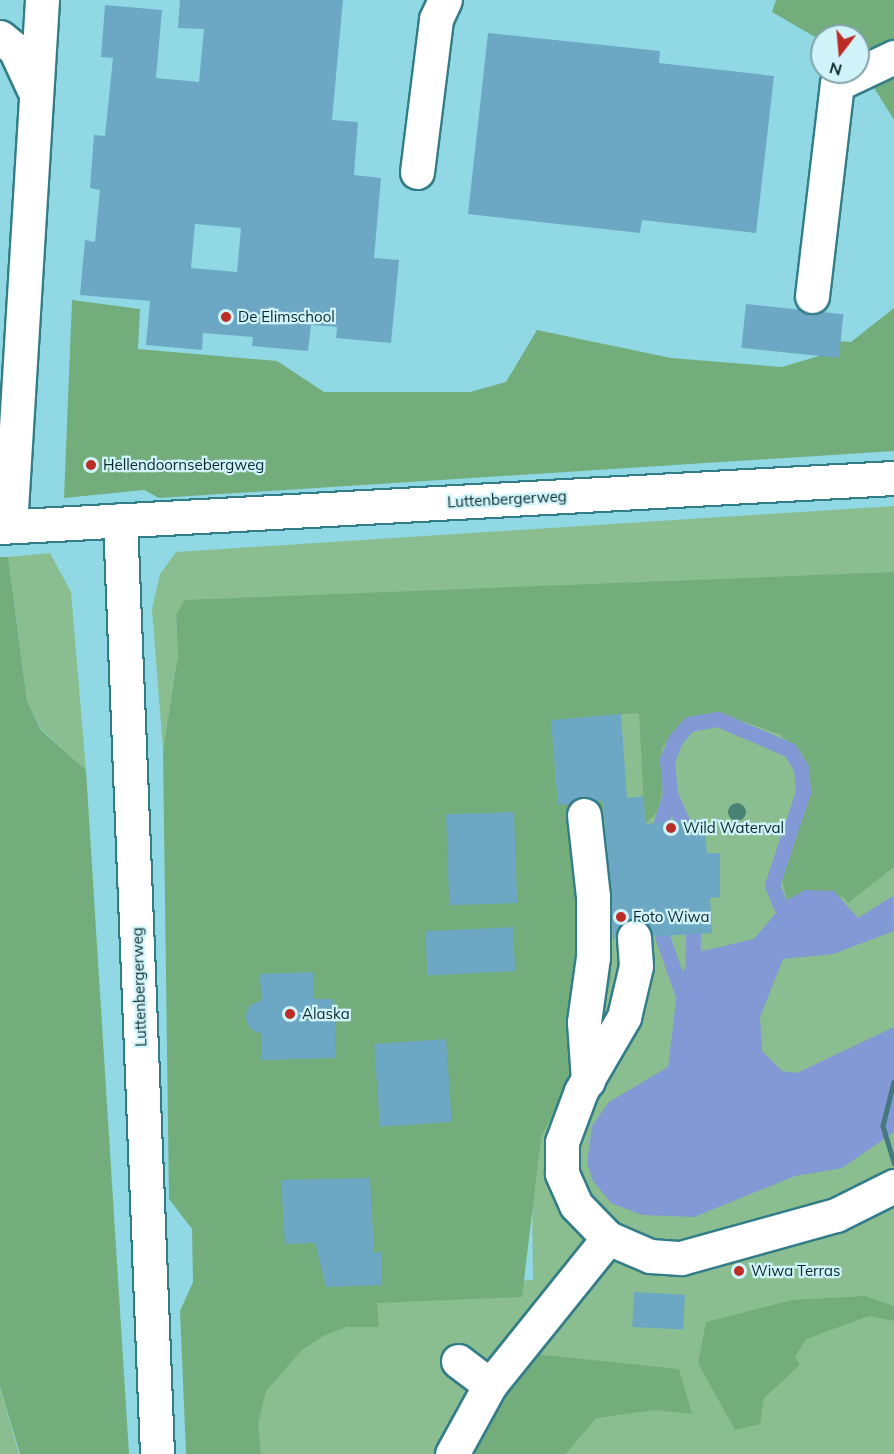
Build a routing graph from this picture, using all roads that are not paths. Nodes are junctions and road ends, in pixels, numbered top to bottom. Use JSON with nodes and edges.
{"nodes":[{"id":1,"x":42,"y":0,"type":"edge"},
{"id":2,"x":445,"y":0,"type":"edge"},
{"id":3,"x":0,"y":37,"type":"edge"},
{"id":4,"x":894,"y":57,"type":"edge"},
{"id":5,"x":34,"y":93,"type":"junction"},
{"id":6,"x":417,"y":172,"type":"dead end"},
{"id":7,"x":812,"y":296,"type":"dead end"},
{"id":8,"x":894,"y":478,"type":"edge"},
{"id":9,"x":120,"y":520,"type":"junction"},
{"id":10,"x":5,"y":527,"type":"edge"},
{"id":11,"x":584,"y":815,"type":"dead end"},
{"id":12,"x":634,"y":937,"type":"dead end"},
{"id":13,"x":591,"y":979,"type":"junction"},
{"id":14,"x":630,"y":997,"type":"junction"},
{"id":15,"x":588,"y":1081,"type":"junction"},
{"id":16,"x":894,"y":1186,"type":"edge"},
{"id":17,"x":608,"y":1238,"type":"junction"},
{"id":18,"x":458,"y":1361,"type":"dead end"},
{"id":19,"x":490,"y":1384,"type":"junction"},
{"id":20,"x":157,"y":1454,"type":"edge"},
{"id":21,"x":452,"y":1454,"type":"edge"}],
"edges":[{"from":1,"to":5,"type":"street"},
{"from":2,"to":6,"type":"street"},
{"from":3,"to":5,"type":"street"},
{"from":4,"to":7,"type":"street"},
{"from":5,"to":10,"type":"street"},
{"from":8,"to":9,"type":"street","name":"Luttenbergerweg"},
{"from":9,"to":10,"type":"street","name":"Luttenbergerweg"},
{"from":9,"to":20,"type":"street","name":"Luttenbergerweg"},
{"from":11,"to":13,"type":"street"},
{"from":12,"to":14,"type":"street"},
{"from":13,"to":14,"type":"street"},
{"from":13,"to":15,"type":"street"},
{"from":14,"to":15,"type":"street"},
{"from":15,"to":17,"type":"street"},
{"from":16,"to":17,"type":"street"},
{"from":17,"to":19,"type":"street"},
{"from":18,"to":19,"type":"street"},
{"from":19,"to":21,"type":"street"}]}
